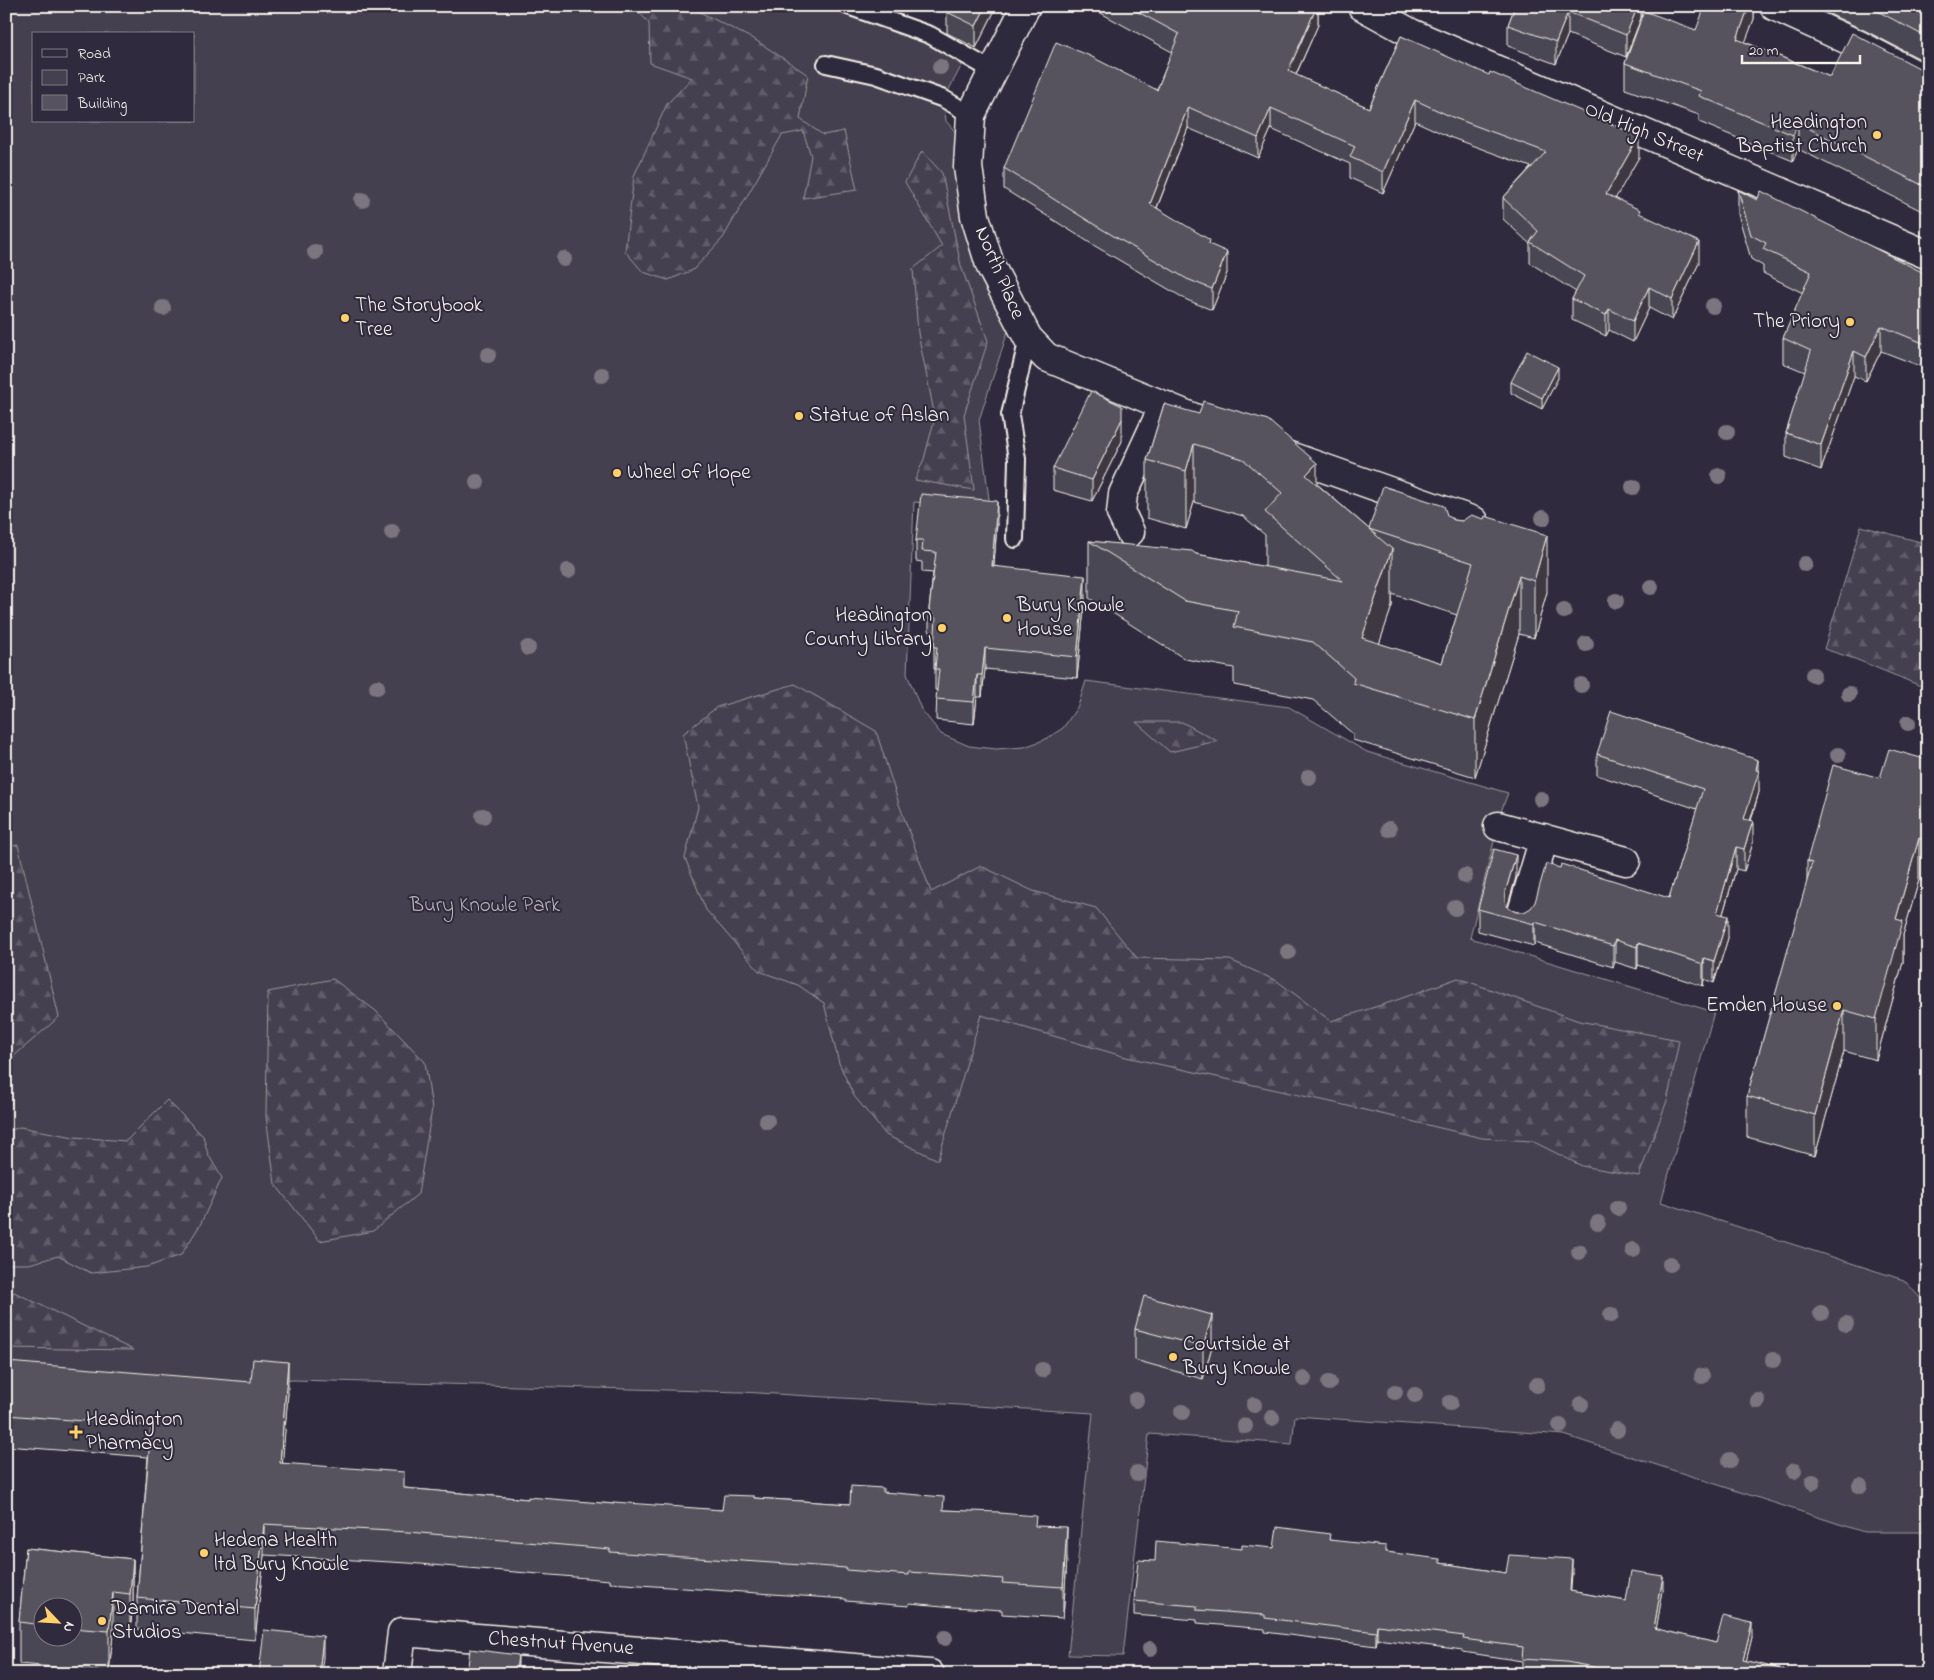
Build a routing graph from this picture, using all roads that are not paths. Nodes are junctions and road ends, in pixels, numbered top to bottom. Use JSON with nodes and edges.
{"nodes":[{"id":1,"x":848,"y":6,"type":"edge"},
{"id":2,"x":1026,"y":6,"type":"edge"},
{"id":3,"x":1362,"y":6,"type":"edge"},
{"id":4,"x":1774,"y":6,"type":"edge"},
{"id":5,"x":826,"y":64,"type":"dead end"},
{"id":6,"x":993,"y":71,"type":"junction"},
{"id":7,"x":1928,"y":81,"type":"edge"},
{"id":8,"x":971,"y":116,"type":"junction"},
{"id":9,"x":1928,"y":255,"type":"edge"},
{"id":10,"x":1028,"y":338,"type":"junction"},
{"id":11,"x":1164,"y":405,"type":"junction"},
{"id":12,"x":1218,"y":428,"type":"edge"},
{"id":13,"x":1254,"y":443,"type":"edge"},
{"id":14,"x":1130,"y":532,"type":"dead end"},
{"id":15,"x":1015,"y":539,"type":"dead end"},
{"id":16,"x":1459,"y":563,"type":"edge"},
{"id":17,"x":1498,"y":826,"type":"dead end"},
{"id":18,"x":1544,"y":838,"type":"junction"},
{"id":19,"x":1626,"y":861,"type":"dead end"},
{"id":20,"x":1520,"y":919,"type":"edge"},
{"id":21,"x":396,"y":1674,"type":"edge"},
{"id":22,"x":930,"y":1674,"type":"edge"}],
"edges":[{"from":1,"to":6,"type":"lane"},
{"from":2,"to":6,"type":"street","name":"North Place"},
{"from":3,"to":9,"type":"street","name":"Old High Street"},
{"from":4,"to":7,"type":"street"},
{"from":5,"to":8,"type":"lane"},
{"from":6,"to":8,"type":"street","name":"North Place"},
{"from":8,"to":10,"type":"street","name":"North Place"},
{"from":10,"to":11,"type":"street","name":"North Place"},
{"from":10,"to":15,"type":"lane"},
{"from":11,"to":12,"type":"street","name":"North Place"},
{"from":11,"to":14,"type":"street"},
{"from":13,"to":16,"type":"street"},
{"from":17,"to":18,"type":"street"},
{"from":18,"to":19,"type":"street"},
{"from":18,"to":20,"type":"street"},
{"from":21,"to":22,"type":"street","name":"Chestnut Avenue"}]}
